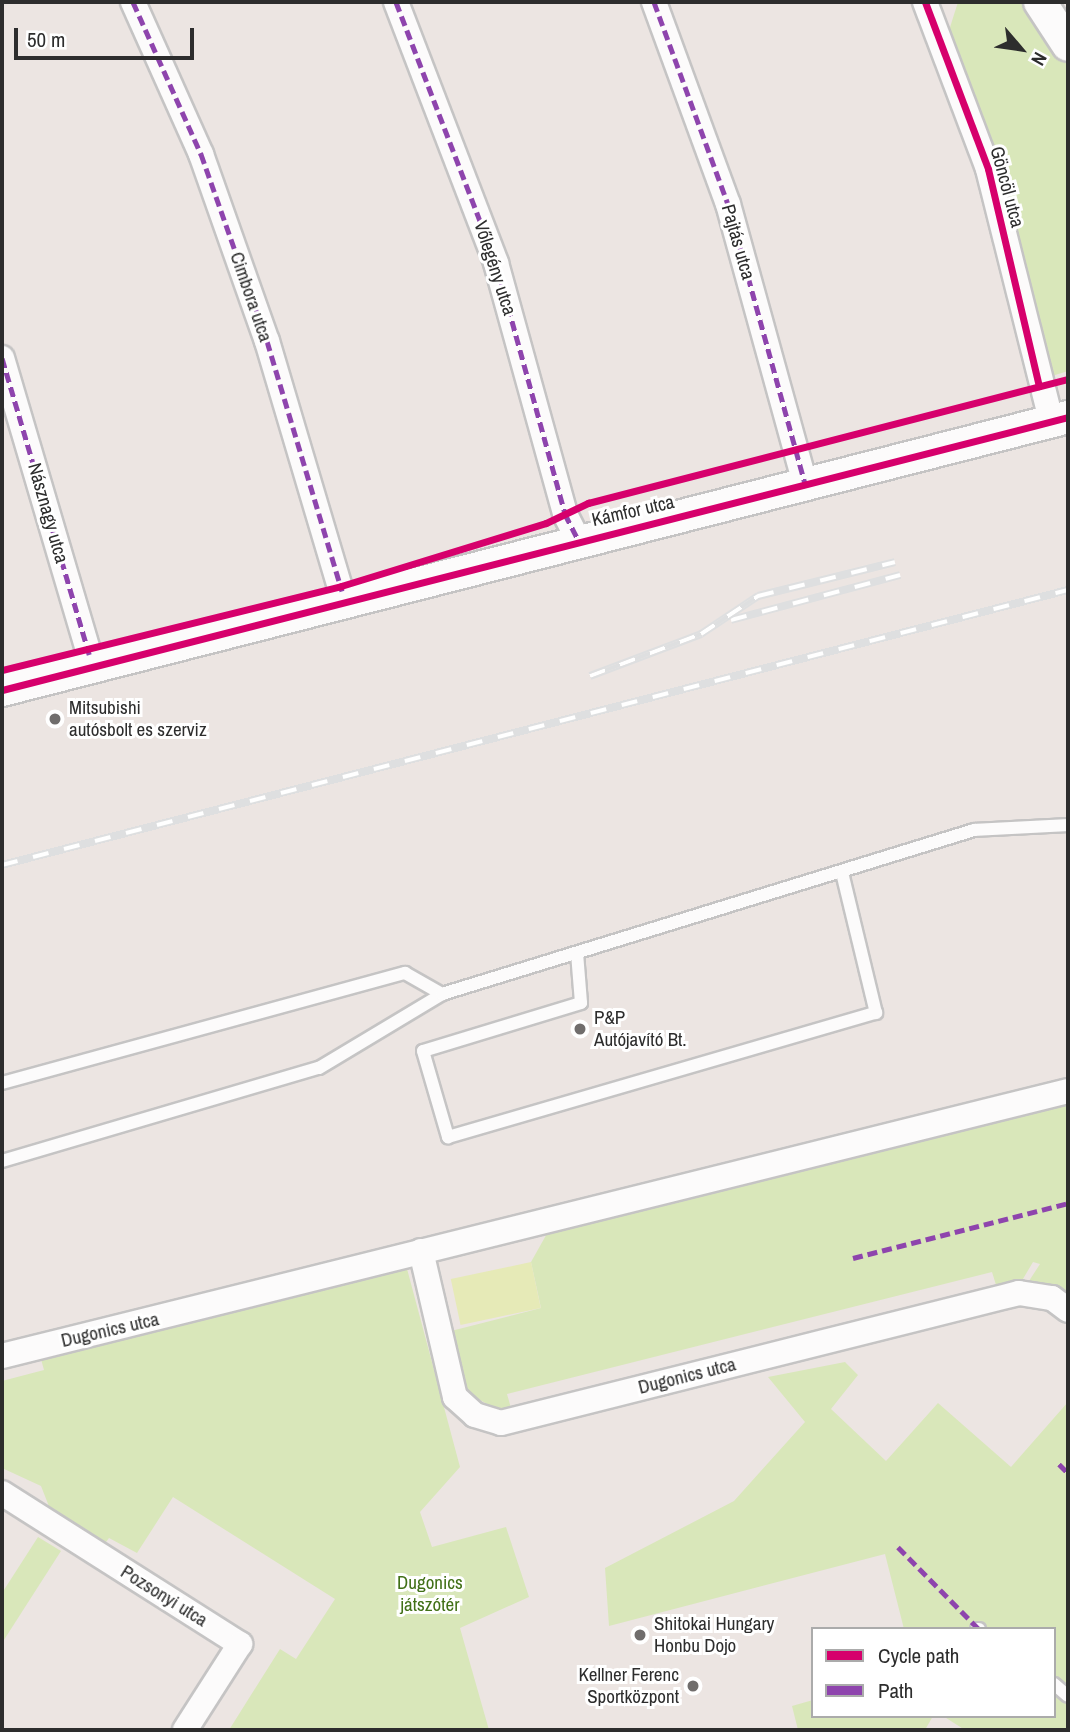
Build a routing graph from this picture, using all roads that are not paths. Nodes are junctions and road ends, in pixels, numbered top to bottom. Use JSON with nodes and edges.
{"nodes":[{"id":1,"x":133,"y":2,"type":"edge"},
{"id":2,"x":396,"y":2,"type":"edge"},
{"id":3,"x":654,"y":2,"type":"edge"},
{"id":4,"x":925,"y":2,"type":"edge"},
{"id":5,"x":1040,"y":2,"type":"edge"},
{"id":6,"x":1068,"y":45,"type":"edge"},
{"id":7,"x":2,"y":358,"type":"edge"},
{"id":8,"x":1060,"y":419,"type":"edge"},
{"id":9,"x":806,"y":487,"type":"junction"},
{"id":10,"x":578,"y":540,"type":"junction"},
{"id":11,"x":344,"y":601,"type":"junction"},
{"id":12,"x":93,"y":667,"type":"junction"},
{"id":13,"x":2,"y":690,"type":"edge"},
{"id":14,"x":1068,"y":825,"type":"edge"},
{"id":15,"x":842,"y":872,"type":"junction"},
{"id":16,"x":577,"y":953,"type":"junction"},
{"id":17,"x":442,"y":994,"type":"junction"},
{"id":18,"x":2,"y":1083,"type":"edge"},
{"id":19,"x":1068,"y":1091,"type":"edge"},
{"id":20,"x":2,"y":1161,"type":"edge"},
{"id":21,"x":421,"y":1251,"type":"junction"},
{"id":22,"x":1068,"y":1310,"type":"edge"},
{"id":23,"x":2,"y":1356,"type":"edge"},
{"id":24,"x":2,"y":1493,"type":"edge"},
{"id":25,"x":185,"y":1730,"type":"edge"}],
"edges":[{"from":1,"to":11,"type":"street","name":"Cimbora utca"},
{"from":2,"to":10,"type":"street","name":"Vőlegény utca"},
{"from":3,"to":9,"type":"street","name":"Pajtás utca"},
{"from":4,"to":8,"type":"street","name":"Göncöl utca"},
{"from":5,"to":6,"type":"street"},
{"from":7,"to":12,"type":"street","name":"Násznagy utca"},
{"from":8,"to":9,"type":"street","name":"Kámfor utca"},
{"from":9,"to":10,"type":"street","name":"Kámfor utca"},
{"from":10,"to":11,"type":"street","name":"Kámfor utca"},
{"from":11,"to":12,"type":"street","name":"Kámfor utca"},
{"from":12,"to":13,"type":"street","name":"Kámfor utca"},
{"from":14,"to":15,"type":"lane"},
{"from":15,"to":16,"type":"lane"},
{"from":15,"to":16,"type":"lane"},
{"from":16,"to":17,"type":"lane"},
{"from":17,"to":18,"type":"lane"},
{"from":17,"to":20,"type":"lane"},
{"from":19,"to":21,"type":"street","name":"Dugonics utca"},
{"from":21,"to":22,"type":"street","name":"Dugonics utca"},
{"from":21,"to":23,"type":"street","name":"Dugonics utca"},
{"from":24,"to":25,"type":"street","name":"Pozsonyi utca"}]}
